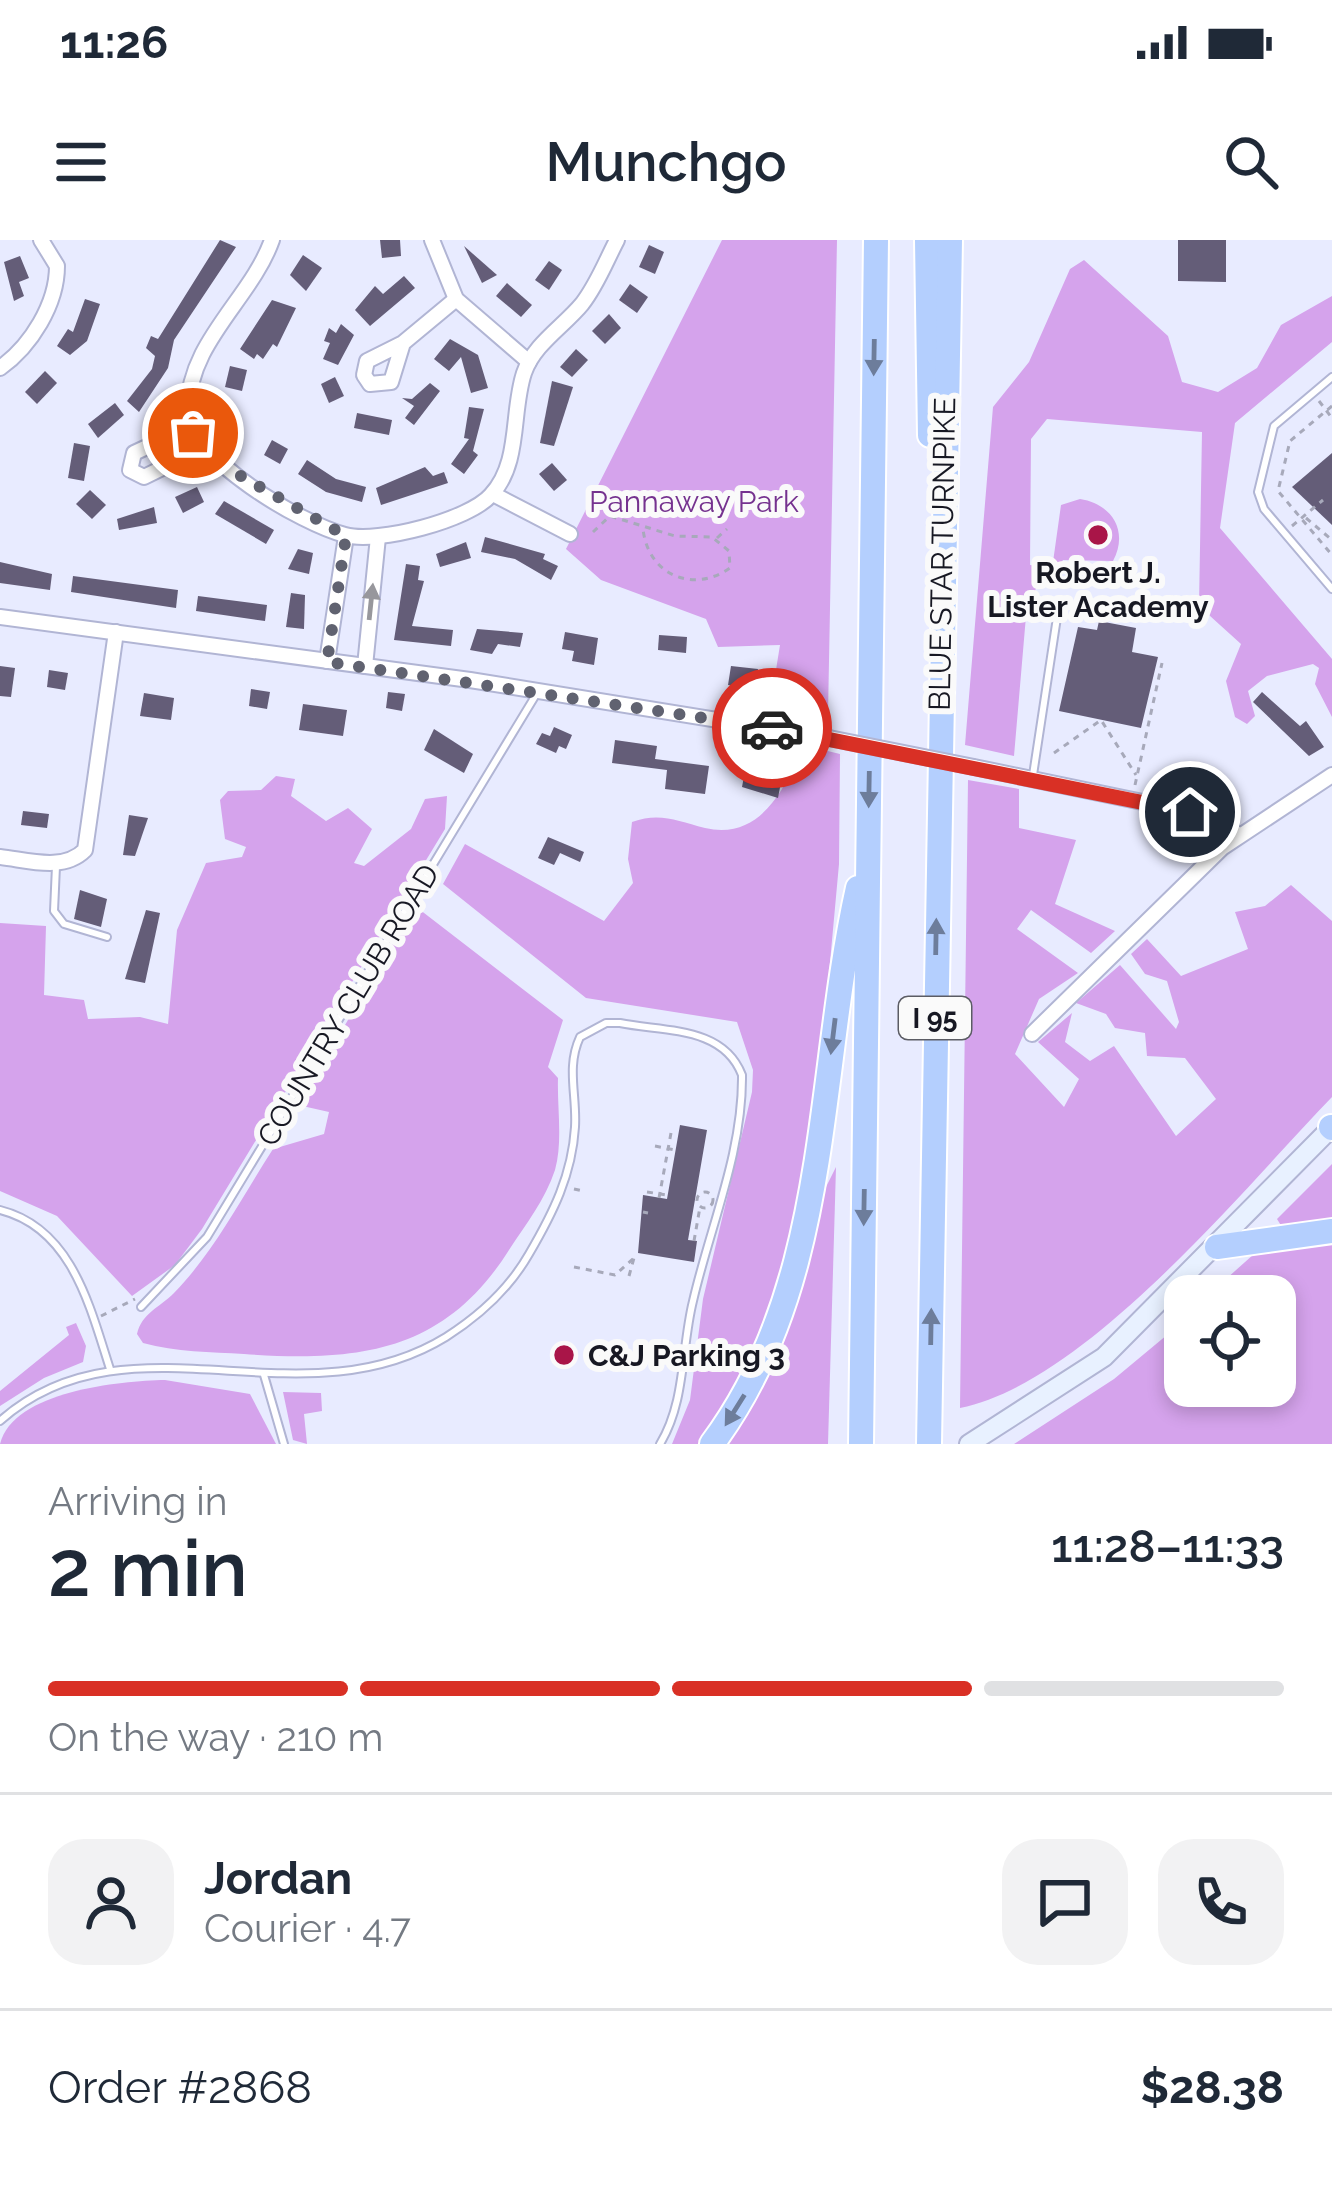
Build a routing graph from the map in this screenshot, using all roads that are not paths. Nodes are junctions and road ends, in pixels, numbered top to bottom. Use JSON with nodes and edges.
{"nodes":[{"id":1,"x":40,"y":240,"type":"edge"},
{"id":2,"x":272,"y":240,"type":"edge"},
{"id":3,"x":432,"y":240,"type":"edge"},
{"id":4,"x":617,"y":240,"type":"edge"},
{"id":5,"x":876,"y":240,"type":"edge"},
{"id":6,"x":927,"y":240,"type":"edge"},
{"id":7,"x":950,"y":240,"type":"edge"},
{"id":8,"x":456,"y":299,"type":"junction"},
{"id":9,"x":403,"y":343,"type":"dead end"},
{"id":10,"x":529,"y":362,"type":"junction"},
{"id":11,"x":0,"y":368,"type":"edge"},
{"id":12,"x":1332,"y":377,"type":"edge"},
{"id":13,"x":190,"y":427,"type":"junction"},
{"id":14,"x":203,"y":448,"type":"junction"},
{"id":15,"x":493,"y":494,"type":"junction"},
{"id":16,"x":346,"y":536,"type":"junction"},
{"id":17,"x":378,"y":537,"type":"junction"},
{"id":18,"x":577,"y":537,"type":"dead end"},
{"id":19,"x":1332,"y":589,"type":"edge"},
{"id":20,"x":940,"y":593,"type":"junction"},
{"id":21,"x":1058,"y":611,"type":"dead end"},
{"id":22,"x":0,"y":616,"type":"edge"},
{"id":23,"x":116,"y":632,"type":"junction"},
{"id":24,"x":327,"y":662,"type":"junction"},
{"id":25,"x":365,"y":666,"type":"junction"},
{"id":26,"x":538,"y":690,"type":"junction"},
{"id":27,"x":1332,"y":775,"type":"edge"},
{"id":28,"x":1033,"y":779,"type":"junction"},
{"id":29,"x":1239,"y":835,"type":"junction"},
{"id":30,"x":868,"y":838,"type":"junction"},
{"id":31,"x":0,"y":856,"type":"edge"},
{"id":32,"x":57,"y":863,"type":"junction"},
{"id":33,"x":107,"y":937,"type":"dead end"},
{"id":34,"x":1032,"y":1034,"type":"dead end"},
{"id":35,"x":1332,"y":1127,"type":"edge"},
{"id":36,"x":0,"y":1210,"type":"edge"},
{"id":37,"x":1332,"y":1231,"type":"edge"},
{"id":38,"x":1216,"y":1247,"type":"junction"},
{"id":39,"x":143,"y":1305,"type":"road end"},
{"id":40,"x":110,"y":1369,"type":"junction"},
{"id":41,"x":264,"y":1375,"type":"junction"},
{"id":42,"x":0,"y":1421,"type":"edge"},
{"id":43,"x":970,"y":1443,"type":"edge"},
{"id":44,"x":284,"y":1444,"type":"edge"},
{"id":45,"x":660,"y":1444,"type":"edge"},
{"id":46,"x":712,"y":1444,"type":"edge"},
{"id":47,"x":862,"y":1444,"type":"edge"},
{"id":48,"x":929,"y":1444,"type":"edge"}],
"edges":[{"from":1,"to":11,"type":"street"},
{"from":2,"to":13,"type":"street"},
{"from":3,"to":8,"type":"street"},
{"from":4,"to":10,"type":"street"},
{"from":5,"to":30,"type":"highway","number":"I 95","one_way":true},
{"from":6,"to":20,"type":"highway"},
{"from":7,"to":20,"type":"highway","name":"BLUE STAR TURNPIKE","number":"I 95"},
{"from":8,"to":9,"type":"street"},
{"from":8,"to":10,"type":"street"},
{"from":10,"to":15,"type":"street"},
{"from":12,"to":19,"type":"lane"},
{"from":13,"to":14,"type":"street"},
{"from":13,"to":14,"type":"street"},
{"from":14,"to":16,"type":"street"},
{"from":15,"to":17,"type":"street"},
{"from":15,"to":18,"type":"street"},
{"from":16,"to":17,"type":"street"},
{"from":16,"to":24,"type":"street"},
{"from":25,"to":17,"type":"street","one_way":true},
{"from":48,"to":20,"type":"highway","name":"BLUE STAR TURNPIKE","number":"I 95","one_way":true},
{"from":21,"to":28,"type":"lane"},
{"from":22,"to":23,"type":"street"},
{"from":23,"to":24,"type":"street"},
{"from":23,"to":32,"type":"street"},
{"from":24,"to":25,"type":"street"},
{"from":25,"to":26,"type":"street"},
{"from":26,"to":28,"type":"street","bridge":true},
{"from":26,"to":39,"type":"lane","name":"COUNTRY CLUB ROAD"},
{"from":27,"to":29,"type":"street"},
{"from":28,"to":29,"type":"street"},
{"from":29,"to":34,"type":"street"},
{"from":30,"to":46,"type":"highway","one_way":true},
{"from":30,"to":47,"type":"highway","number":"I 95","one_way":true},
{"from":31,"to":32,"type":"street"},
{"from":32,"to":33,"type":"lane"},
{"from":35,"to":38,"type":"main road"},
{"from":36,"to":40,"type":"lane"},
{"from":37,"to":38,"type":"highway"},
{"from":38,"to":43,"type":"main road"},
{"from":40,"to":41,"type":"lane"},
{"from":40,"to":42,"type":"lane"},
{"from":41,"to":44,"type":"lane"},
{"from":41,"to":45,"type":"lane"}]}
